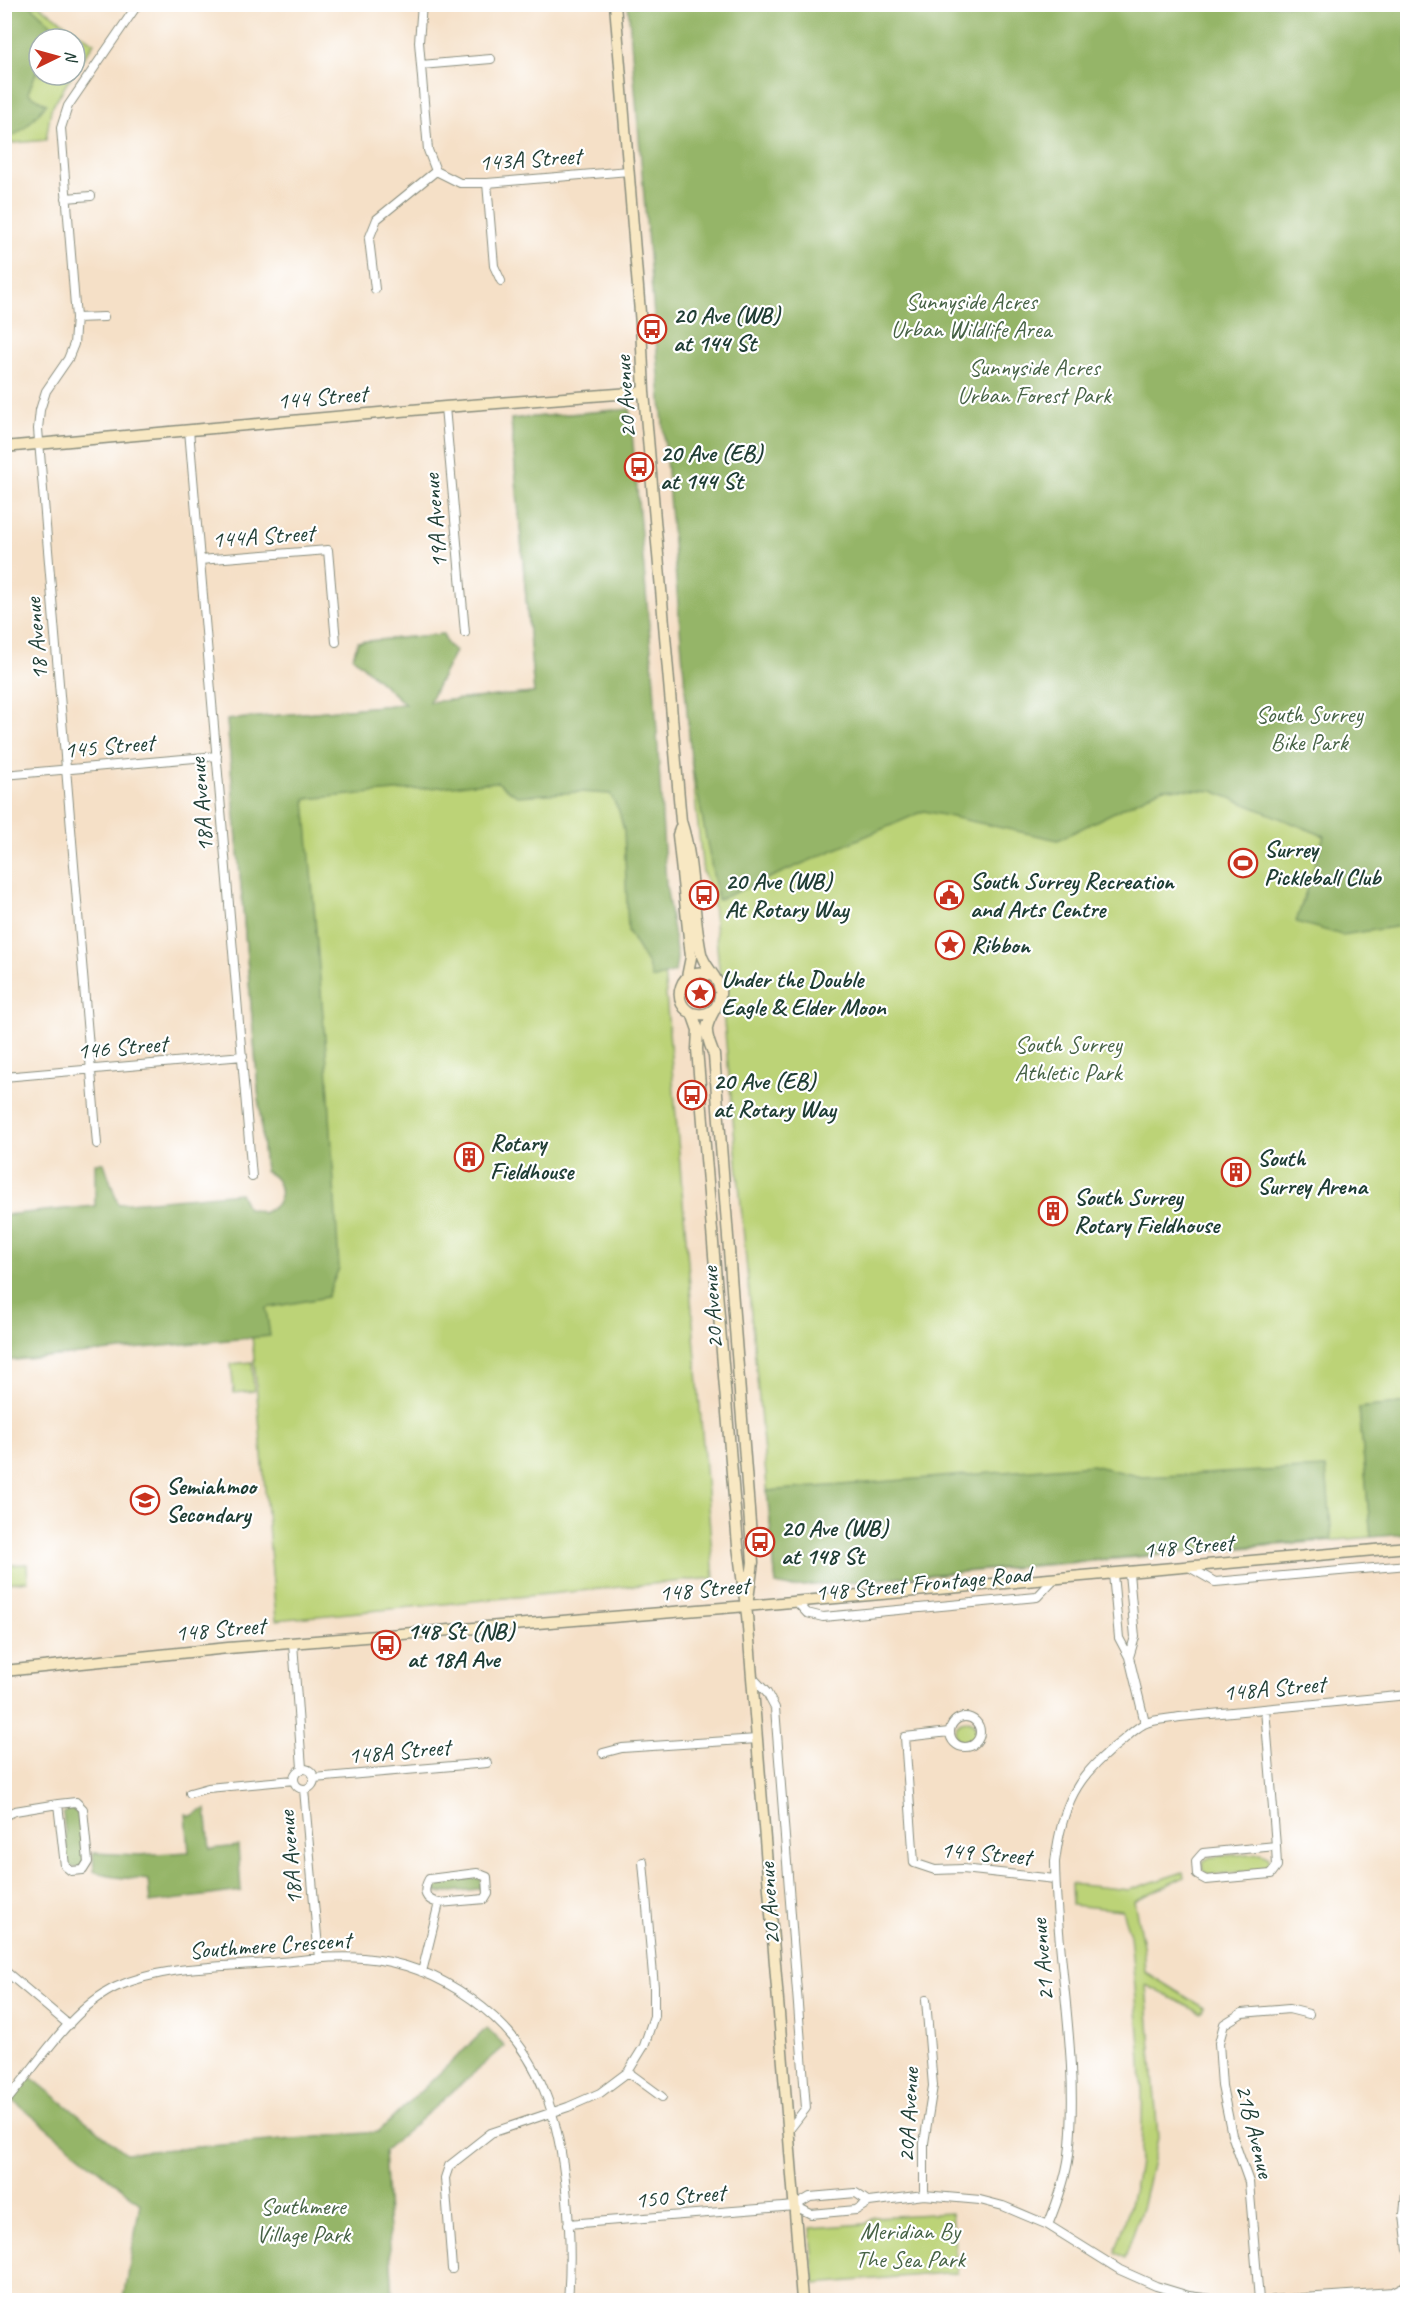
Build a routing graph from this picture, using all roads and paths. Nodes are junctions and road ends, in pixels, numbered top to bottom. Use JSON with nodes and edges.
{"nodes":[{"id":1,"x":138,"y":4,"type":"edge"},
{"id":2,"x":422,"y":4,"type":"edge"},
{"id":3,"x":615,"y":4,"type":"edge"},
{"id":4,"x":491,"y":59,"type":"dead end"},
{"id":5,"x":421,"y":65,"type":"junction"},
{"id":6,"x":436,"y":171,"type":"junction"},
{"id":7,"x":629,"y":171,"type":"junction"},
{"id":8,"x":487,"y":183,"type":"junction"},
{"id":9,"x":91,"y":196,"type":"dead end"},
{"id":10,"x":66,"y":198,"type":"junction"},
{"id":11,"x":501,"y":281,"type":"dead end"},
{"id":12,"x":375,"y":289,"type":"dead end"},
{"id":13,"x":104,"y":317,"type":"dead end"},
{"id":14,"x":76,"y":318,"type":"junction"},
{"id":15,"x":644,"y":392,"type":"junction"},
{"id":16,"x":445,"y":407,"type":"junction"},
{"id":17,"x":189,"y":430,"type":"junction"},
{"id":18,"x":39,"y":444,"type":"junction"},
{"id":19,"x":4,"y":447,"type":"edge"},
{"id":20,"x":200,"y":560,"type":"junction"},
{"id":21,"x":465,"y":633,"type":"dead end"},
{"id":22,"x":336,"y":642,"type":"dead end"},
{"id":23,"x":217,"y":756,"type":"junction"},
{"id":24,"x":66,"y":769,"type":"junction"},
{"id":25,"x":4,"y":775,"type":"edge"},
{"id":26,"x":681,"y":821,"type":"junction"},
{"id":27,"x":687,"y":977,"type":"junction"},
{"id":28,"x":715,"y":977,"type":"junction"},
{"id":29,"x":716,"y":1008,"type":"junction"},
{"id":30,"x":692,"y":1013,"type":"junction"},
{"id":31,"x":243,"y":1056,"type":"junction"},
{"id":32,"x":90,"y":1069,"type":"junction"},
{"id":33,"x":4,"y":1077,"type":"edge"},
{"id":34,"x":97,"y":1144,"type":"dead end"},
{"id":35,"x":252,"y":1177,"type":"dead end"},
{"id":36,"x":1407,"y":1547,"type":"edge"},
{"id":37,"x":1407,"y":1564,"type":"edge"},
{"id":38,"x":1189,"y":1567,"type":"junction"},
{"id":39,"x":1129,"y":1573,"type":"junction"},
{"id":40,"x":1113,"y":1574,"type":"junction"},
{"id":41,"x":1054,"y":1579,"type":"junction"},
{"id":42,"x":796,"y":1601,"type":"junction"},
{"id":43,"x":747,"y":1606,"type":"junction"},
{"id":44,"x":293,"y":1643,"type":"junction"},
{"id":45,"x":1129,"y":1657,"type":"junction"},
{"id":46,"x":4,"y":1671,"type":"edge"},
{"id":47,"x":753,"y":1678,"type":"junction"},
{"id":48,"x":1407,"y":1695,"type":"edge"},
{"id":49,"x":1265,"y":1709,"type":"junction"},
{"id":50,"x":1145,"y":1723,"type":"junction"},
{"id":51,"x":950,"y":1732,"type":"junction"},
{"id":52,"x":757,"y":1739,"type":"junction"},
{"id":53,"x":603,"y":1753,"type":"dead end"},
{"id":54,"x":487,"y":1763,"type":"dead end"},
{"id":55,"x":302,"y":1768,"type":"junction"},
{"id":56,"x":314,"y":1778,"type":"junction"},
{"id":57,"x":294,"y":1780,"type":"junction"},
{"id":58,"x":303,"y":1789,"type":"junction"},
{"id":59,"x":190,"y":1793,"type":"dead end"},
{"id":60,"x":58,"y":1804,"type":"junction"},
{"id":61,"x":4,"y":1816,"type":"edge"},
{"id":62,"x":1276,"y":1846,"type":"junction"},
{"id":63,"x":643,"y":1862,"type":"dead end"},
{"id":64,"x":1055,"y":1879,"type":"junction"},
{"id":65,"x":439,"y":1904,"type":"junction"},
{"id":66,"x":319,"y":1959,"type":"junction"},
{"id":67,"x":4,"y":1970,"type":"edge"},
{"id":68,"x":422,"y":1972,"type":"junction"},
{"id":69,"x":926,"y":2000,"type":"dead end"},
{"id":70,"x":1309,"y":2014,"type":"dead end"},
{"id":71,"x":69,"y":2025,"type":"junction"},
{"id":72,"x":628,"y":2072,"type":"junction"},
{"id":73,"x":662,"y":2097,"type":"dead end"},
{"id":74,"x":4,"y":2104,"type":"edge"},
{"id":75,"x":552,"y":2113,"type":"junction"},
{"id":76,"x":789,"y":2130,"type":"junction"},
{"id":77,"x":1407,"y":2167,"type":"edge"},
{"id":78,"x":924,"y":2195,"type":"junction"},
{"id":79,"x":868,"y":2202,"type":"junction"},
{"id":80,"x":795,"y":2206,"type":"junction"},
{"id":81,"x":568,"y":2224,"type":"junction"},
{"id":82,"x":1048,"y":2225,"type":"junction"},
{"id":83,"x":1407,"y":2250,"type":"edge"},
{"id":84,"x":452,"y":2269,"type":"dead end"},
{"id":85,"x":1407,"y":2280,"type":"edge"},
{"id":86,"x":568,"y":2301,"type":"edge"},
{"id":87,"x":802,"y":2301,"type":"edge"},
{"id":88,"x":1219,"y":2301,"type":"edge"},
{"id":89,"x":1259,"y":2301,"type":"edge"},
{"id":90,"x":1273,"y":2301,"type":"edge"}],
"edges":[{"from":1,"to":10,"type":"street","name":"18 Avenue"},
{"from":2,"to":5,"type":"street"},
{"from":3,"to":7,"type":"street","name":"20 Avenue"},
{"from":4,"to":5,"type":"street"},
{"from":5,"to":6,"type":"street"},
{"from":6,"to":8,"type":"street","name":"143A Street"},
{"from":6,"to":12,"type":"street"},
{"from":7,"to":8,"type":"street","name":"143A Street"},
{"from":7,"to":15,"type":"street","name":"20 Avenue"},
{"from":8,"to":11,"type":"street"},
{"from":9,"to":10,"type":"street"},
{"from":10,"to":14,"type":"street","name":"18 Avenue"},
{"from":13,"to":14,"type":"street"},
{"from":14,"to":18,"type":"street","name":"18 Avenue"},
{"from":15,"to":16,"type":"street","name":"144 Street"},
{"from":15,"to":26,"type":"street","name":"20 Avenue"},
{"from":16,"to":17,"type":"street","name":"144 Street"},
{"from":16,"to":21,"type":"street","name":"19A Avenue"},
{"from":17,"to":18,"type":"street","name":"144 Street"},
{"from":17,"to":20,"type":"street","name":"18A Avenue"},
{"from":18,"to":19,"type":"street","name":"144 Street"},
{"from":18,"to":24,"type":"street","name":"18 Avenue"},
{"from":20,"to":22,"type":"street","name":"144A Street"},
{"from":20,"to":23,"type":"street","name":"18A Avenue"},
{"from":23,"to":24,"type":"street","name":"145 Street"},
{"from":23,"to":31,"type":"street","name":"18A Avenue"},
{"from":24,"to":25,"type":"street","name":"145 Street"},
{"from":24,"to":32,"type":"street","name":"18 Avenue"},
{"from":26,"to":27,"type":"street","name":"20 Avenue"},
{"from":26,"to":28,"type":"street","name":"20 Avenue"},
{"from":27,"to":28,"type":"street"},
{"from":27,"to":30,"type":"street"},
{"from":28,"to":29,"type":"street"},
{"from":29,"to":30,"type":"street"},
{"from":29,"to":43,"type":"street","name":"20 Avenue"},
{"from":30,"to":43,"type":"street","name":"20 Avenue"},
{"from":31,"to":32,"type":"street","name":"146 Street"},
{"from":31,"to":35,"type":"street","name":"18A Avenue"},
{"from":32,"to":33,"type":"street","name":"146 Street"},
{"from":32,"to":34,"type":"street","name":"18 Avenue"},
{"from":36,"to":38,"type":"street","name":"148 Street"},
{"from":37,"to":38,"type":"street"},
{"from":38,"to":39,"type":"street","name":"148 Street"},
{"from":39,"to":40,"type":"street","name":"148 Street"},
{"from":39,"to":45,"type":"street"},
{"from":40,"to":41,"type":"street","name":"148 Street"},
{"from":40,"to":45,"type":"street"},
{"from":41,"to":42,"type":"street","name":"148 Street"},
{"from":41,"to":42,"type":"street","name":"148 Street Frontage Road"},
{"from":42,"to":43,"type":"street","name":"148 Street"},
{"from":43,"to":44,"type":"street","name":"148 Street"},
{"from":43,"to":47,"type":"street","name":"20 Avenue"},
{"from":44,"to":46,"type":"street","name":"148 Street"},
{"from":44,"to":55,"type":"street"},
{"from":45,"to":50,"type":"street"},
{"from":47,"to":52,"type":"street","name":"20 Avenue"},
{"from":47,"to":76,"type":"street","name":"20 Avenue"},
{"from":48,"to":49,"type":"street","name":"148A Street"},
{"from":49,"to":50,"type":"street","name":"148A Street"},
{"from":49,"to":62,"type":"street"},
{"from":50,"to":64,"type":"street","name":"21 Avenue"},
{"from":51,"to":51,"type":"street"},
{"from":51,"to":64,"type":"street","name":"149 Street"},
{"from":52,"to":53,"type":"street"},
{"from":52,"to":76,"type":"street","name":"20 Avenue"},
{"from":54,"to":56,"type":"street","name":"148A Street"},
{"from":55,"to":56,"type":"street"},
{"from":55,"to":57,"type":"street"},
{"from":56,"to":58,"type":"street"},
{"from":57,"to":58,"type":"street"},
{"from":57,"to":59,"type":"street"},
{"from":58,"to":66,"type":"street","name":"18A Avenue"},
{"from":60,"to":60,"type":"street"},
{"from":60,"to":61,"type":"street"},
{"from":62,"to":62,"type":"street"},
{"from":63,"to":72,"type":"street"},
{"from":64,"to":82,"type":"street","name":"21 Avenue"},
{"from":65,"to":65,"type":"street"},
{"from":65,"to":68,"type":"street"},
{"from":66,"to":68,"type":"street","name":"Southmere Crescent"},
{"from":66,"to":71,"type":"street","name":"Southmere Crescent"},
{"from":67,"to":71,"type":"street"},
{"from":68,"to":75,"type":"street","name":"Southmere Crescent"},
{"from":69,"to":78,"type":"street","name":"20A Avenue"},
{"from":70,"to":89,"type":"street","name":"21B Avenue"},
{"from":71,"to":74,"type":"street","name":"Southmere Crescent"},
{"from":72,"to":73,"type":"street"},
{"from":72,"to":75,"type":"street"},
{"from":75,"to":81,"type":"street","name":"Southmere Crescent"},
{"from":75,"to":84,"type":"street"},
{"from":76,"to":80,"type":"street","name":"20 Avenue"},
{"from":77,"to":83,"type":"street"},
{"from":78,"to":79,"type":"street","name":"150 Street"},
{"from":78,"to":82,"type":"street","name":"150 Street"},
{"from":79,"to":80,"type":"street","name":"150 Street"},
{"from":79,"to":80,"type":"street","name":"150 Street"},
{"from":80,"to":81,"type":"street","name":"150 Street"},
{"from":80,"to":87,"type":"street","name":"20 Avenue"},
{"from":81,"to":86,"type":"street","name":"Southmere Crescent"},
{"from":82,"to":88,"type":"street","name":"150 Street"},
{"from":85,"to":90,"type":"street"}]}
